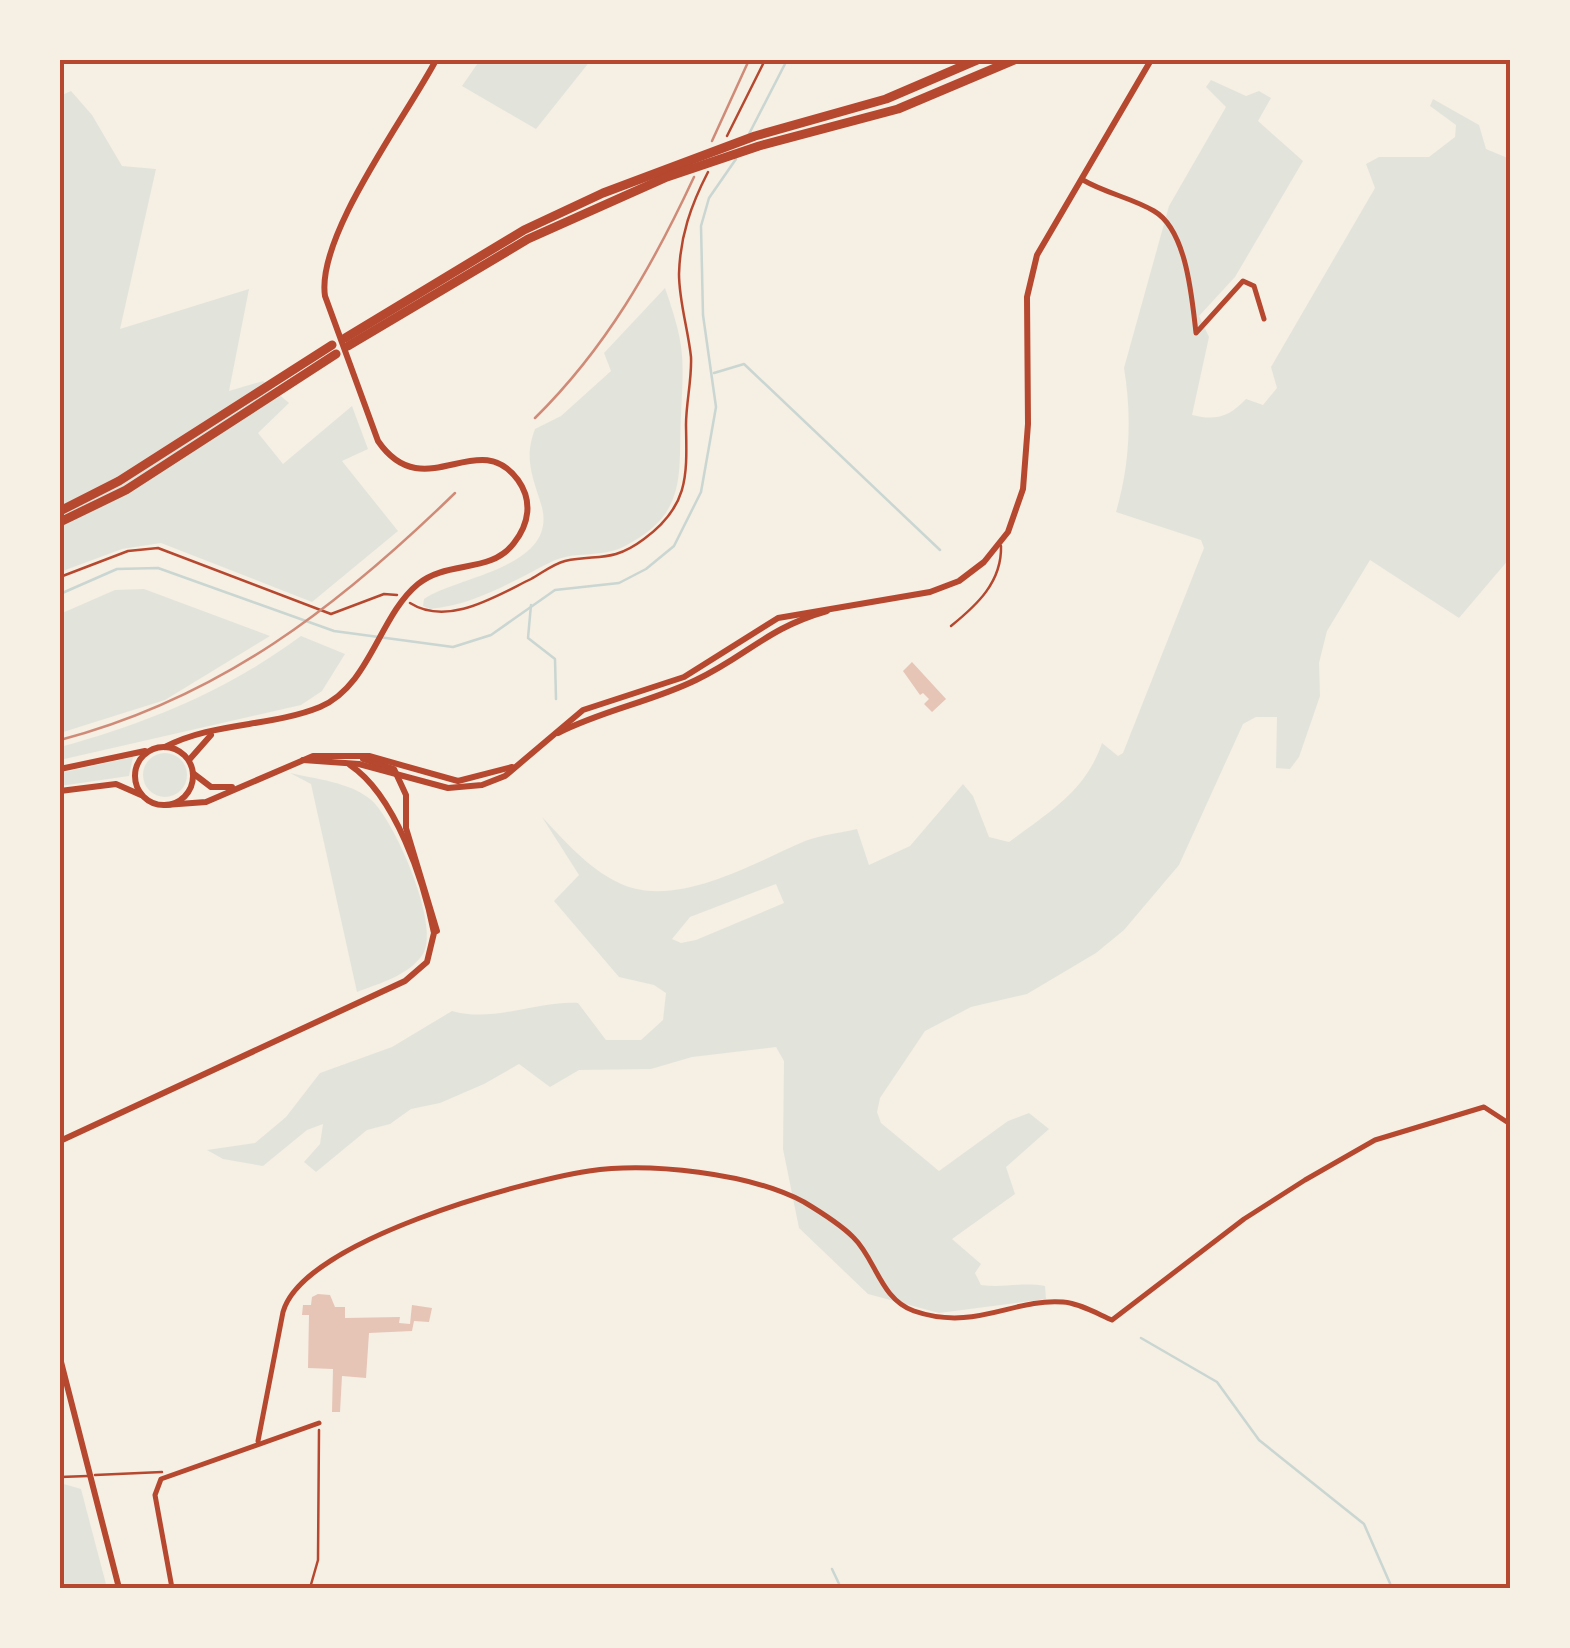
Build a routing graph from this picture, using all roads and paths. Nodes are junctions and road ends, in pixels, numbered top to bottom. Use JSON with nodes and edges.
{"nodes":[{"id":1,"x":436,"y":60,"type":"edge"},
{"id":2,"x":765,"y":60,"type":"edge"},
{"id":3,"x":978,"y":60,"type":"edge"},
{"id":4,"x":1014,"y":60,"type":"edge"},
{"id":5,"x":1151,"y":60,"type":"edge"},
{"id":6,"x":727,"y":136,"type":"dead end"},
{"id":7,"x":757,"y":141,"type":"junction"},
{"id":8,"x":708,"y":171,"type":"dead end"},
{"id":9,"x":1083,"y":180,"type":"junction"},
{"id":10,"x":1264,"y":318,"type":"dead end"},
{"id":11,"x":347,"y":342,"type":"dead end"},
{"id":12,"x":60,"y":511,"type":"edge"},
{"id":13,"x":60,"y":522,"type":"edge"},
{"id":14,"x":1000,"y":544,"type":"junction"},
{"id":15,"x":60,"y":576,"type":"edge"},
{"id":16,"x":403,"y":600,"type":"junction"},
{"id":17,"x":841,"y":607,"type":"junction"},
{"id":18,"x":951,"y":626,"type":"dead end"},
{"id":19,"x":216,"y":732,"type":"junction"},
{"id":20,"x":552,"y":736,"type":"junction"},
{"id":21,"x":166,"y":747,"type":"junction"},
{"id":22,"x":152,"y":750,"type":"junction"},
{"id":23,"x":356,"y":755,"type":"junction"},
{"id":24,"x":189,"y":760,"type":"junction"},
{"id":25,"x":303,"y":760,"type":"junction"},
{"id":26,"x":344,"y":762,"type":"junction"},
{"id":27,"x":516,"y":766,"type":"junction"},
{"id":28,"x":60,"y":769,"type":"edge"},
{"id":29,"x":193,"y":773,"type":"junction"},
{"id":30,"x":398,"y":775,"type":"junction"},
{"id":31,"x":425,"y":783,"type":"junction"},
{"id":32,"x":238,"y":786,"type":"junction"},
{"id":33,"x":60,"y":791,"type":"edge"},
{"id":34,"x":144,"y":796,"type":"junction"},
{"id":35,"x":407,"y":800,"type":"junction"},
{"id":36,"x":165,"y":805,"type":"junction"},
{"id":37,"x":435,"y":942,"type":"junction"},
{"id":38,"x":1510,"y":1124,"type":"edge"},
{"id":39,"x":60,"y":1141,"type":"edge"},
{"id":40,"x":60,"y":1358,"type":"edge"},
{"id":41,"x":319,"y":1423,"type":"joint"},
{"id":42,"x":258,"y":1442,"type":"junction"},
{"id":43,"x":168,"y":1475,"type":"junction"},
{"id":44,"x":90,"y":1476,"type":"junction"},
{"id":45,"x":60,"y":1477,"type":"edge"},
{"id":46,"x":119,"y":1588,"type":"edge"},
{"id":47,"x":172,"y":1588,"type":"edge"},
{"id":48,"x":310,"y":1588,"type":"edge"}],
"edges":[{"from":1,"to":16,"type":"main road"},
{"from":2,"to":6,"type":"path"},
{"from":3,"to":7,"type":"highway"},
{"from":4,"to":7,"type":"highway"},
{"from":5,"to":9,"type":"main road"},
{"from":7,"to":11,"type":"highway"},
{"from":8,"to":16,"type":"path"},
{"from":9,"to":10,"type":"street"},
{"from":9,"to":14,"type":"main road"},
{"from":12,"to":13,"type":"highway"},
{"from":14,"to":17,"type":"main road"},
{"from":14,"to":18,"type":"lane"},
{"from":15,"to":16,"type":"path"},
{"from":16,"to":19,"type":"main road"},
{"from":17,"to":20,"type":"main road"},
{"from":17,"to":20,"type":"main road"},
{"from":19,"to":21,"type":"main road"},
{"from":19,"to":24,"type":"main road"},
{"from":20,"to":27,"type":"main road"},
{"from":21,"to":22,"type":"main road"},
{"from":21,"to":24,"type":"main road"},
{"from":22,"to":28,"type":"main road"},
{"from":22,"to":34,"type":"main road"},
{"from":23,"to":25,"type":"main road"},
{"from":23,"to":27,"type":"main road"},
{"from":23,"to":30,"type":"main road"},
{"from":24,"to":29,"type":"main road"},
{"from":25,"to":26,"type":"main road"},
{"from":25,"to":32,"type":"main road"},
{"from":26,"to":30,"type":"main road"},
{"from":26,"to":37,"type":"main road"},
{"from":27,"to":31,"type":"main road"},
{"from":29,"to":32,"type":"main road"},
{"from":29,"to":36,"type":"main road"},
{"from":30,"to":31,"type":"main road"},
{"from":30,"to":35,"type":"main road"},
{"from":31,"to":35,"type":"main road"},
{"from":32,"to":36,"type":"main road"},
{"from":33,"to":34,"type":"main road"},
{"from":34,"to":36,"type":"main road"},
{"from":35,"to":37,"type":"main road"},
{"from":37,"to":39,"type":"main road"},
{"from":38,"to":42,"type":"street"},
{"from":40,"to":44,"type":"main road"},
{"from":41,"to":42,"type":"street"},
{"from":41,"to":48,"type":"path"},
{"from":42,"to":43,"type":"street"},
{"from":43,"to":44,"type":"path"},
{"from":43,"to":47,"type":"street"},
{"from":44,"to":45,"type":"lane"},
{"from":44,"to":46,"type":"main road"}]}
